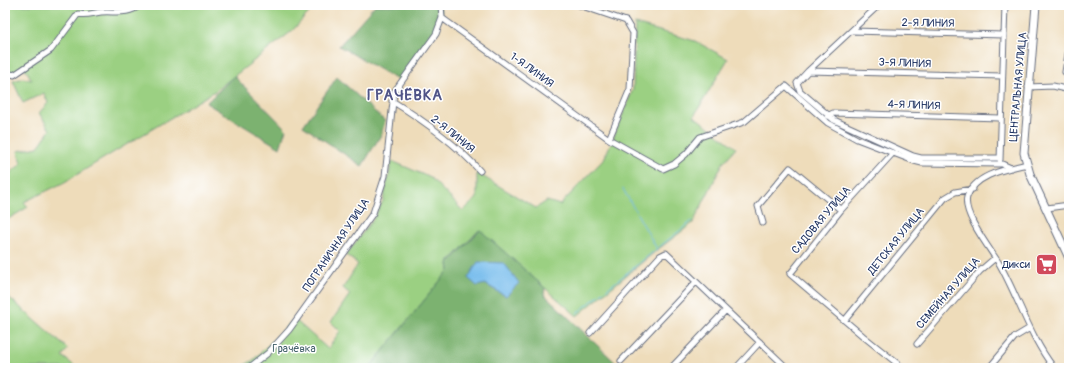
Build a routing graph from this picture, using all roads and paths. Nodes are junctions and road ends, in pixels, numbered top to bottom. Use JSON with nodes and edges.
{"nodes":[{"id":1,"x":141,"y":5,"type":"edge"},
{"id":2,"x":441,"y":5,"type":"edge"},
{"id":3,"x":579,"y":5,"type":"edge"},
{"id":4,"x":879,"y":5,"type":"edge"},
{"id":5,"x":1005,"y":5,"type":"edge"},
{"id":6,"x":1036,"y":5,"type":"edge"},
{"id":7,"x":442,"y":18,"type":"junction"},
{"id":8,"x":852,"y":31,"type":"junction"},
{"id":9,"x":1004,"y":34,"type":"junction"},
{"id":10,"x":1069,"y":48,"type":"edge"},
{"id":11,"x":808,"y":71,"type":"junction"},
{"id":12,"x":5,"y":72,"type":"edge"},
{"id":13,"x":1065,"y":72,"type":"dead end"},
{"id":14,"x":1002,"y":76,"type":"junction"},
{"id":15,"x":1028,"y":87,"type":"junction"},
{"id":16,"x":1069,"y":90,"type":"edge"},
{"id":17,"x":392,"y":102,"type":"junction"},
{"id":18,"x":828,"y":116,"type":"junction"},
{"id":19,"x":1000,"y":118,"type":"junction"},
{"id":20,"x":609,"y":139,"type":"junction"},
{"id":21,"x":893,"y":153,"type":"junction"},
{"id":22,"x":999,"y":158,"type":"junction"},
{"id":23,"x":1002,"y":164,"type":"junction"},
{"id":24,"x":1026,"y":164,"type":"junction"},
{"id":25,"x":1011,"y":168,"type":"junction"},
{"id":26,"x":480,"y":171,"type":"dead end"},
{"id":27,"x":972,"y":189,"type":"junction"},
{"id":28,"x":1069,"y":205,"type":"edge"},
{"id":29,"x":1047,"y":208,"type":"junction"},
{"id":30,"x":841,"y":210,"type":"junction"},
{"id":31,"x":764,"y":223,"type":"dead end"},
{"id":32,"x":994,"y":258,"type":"junction"},
{"id":33,"x":1069,"y":258,"type":"edge"},
{"id":34,"x":696,"y":282,"type":"junction"},
{"id":35,"x":726,"y":310,"type":"junction"},
{"id":36,"x":845,"y":320,"type":"junction"},
{"id":37,"x":1030,"y":328,"type":"junction"},
{"id":38,"x":590,"y":333,"type":"dead end"},
{"id":39,"x":760,"y":342,"type":"junction"},
{"id":40,"x":917,"y":344,"type":"dead end"},
{"id":41,"x":621,"y":361,"type":"dead end"},
{"id":42,"x":249,"y":368,"type":"edge"},
{"id":43,"x":671,"y":368,"type":"edge"},
{"id":44,"x":736,"y":368,"type":"edge"},
{"id":45,"x":787,"y":368,"type":"edge"},
{"id":46,"x":903,"y":368,"type":"edge"},
{"id":47,"x":989,"y":368,"type":"edge"},
{"id":48,"x":1054,"y":368,"type":"edge"}],
"edges":[{"from":1,"to":12,"type":"street"},
{"from":2,"to":7,"type":"street","name":"ПОГРАНИЧНАЯ УЛИЦА"},
{"from":3,"to":20,"type":"street"},
{"from":4,"to":8,"type":"street"},
{"from":5,"to":9,"type":"street"},
{"from":6,"to":15,"type":"main road","name":"ЦЕНТРАЛЬНАЯ УЛИЦА"},
{"from":7,"to":17,"type":"street","name":"ПОГРАНИЧНАЯ УЛИЦА"},
{"from":7,"to":20,"type":"street","name":"1-Я ЛИНИЯ"},
{"from":8,"to":9,"type":"street","name":"2-Я ЛИНИЯ"},
{"from":8,"to":11,"type":"street"},
{"from":9,"to":14,"type":"street"},
{"from":10,"to":13,"type":"street"},
{"from":11,"to":14,"type":"street","name":"3-Я ЛИНИЯ"},
{"from":11,"to":18,"type":"street"},
{"from":14,"to":19,"type":"street"},
{"from":15,"to":16,"type":"street"},
{"from":15,"to":24,"type":"main road","name":"ЦЕНТРАЛЬНАЯ УЛИЦА"},
{"from":17,"to":26,"type":"street","name":"2-Я ЛИНИЯ"},
{"from":17,"to":42,"type":"street","name":"ПОГРАНИЧНАЯ УЛИЦА"},
{"from":18,"to":19,"type":"street","name":"4-Я ЛИНИЯ"},
{"from":18,"to":22,"type":"street"},
{"from":19,"to":22,"type":"street"},
{"from":20,"to":21,"type":"street","name":"1-Я ЛИНИЯ"},
{"from":21,"to":23,"type":"street"},
{"from":21,"to":30,"type":"street","name":"САДОВАЯ УЛИЦА"},
{"from":22,"to":23,"type":"street"},
{"from":23,"to":25,"type":"street"},
{"from":24,"to":25,"type":"street"},
{"from":24,"to":29,"type":"main road","name":"ЦЕНТРАЛЬНАЯ УЛИЦА"},
{"from":25,"to":27,"type":"street"},
{"from":27,"to":32,"type":"street"},
{"from":27,"to":36,"type":"street","name":"ДЕТСКАЯ УЛИЦА"},
{"from":28,"to":29,"type":"street"},
{"from":29,"to":33,"type":"main road","name":"ЦЕНТРАЛЬНАЯ УЛИЦА"},
{"from":30,"to":31,"type":"street"},
{"from":30,"to":36,"type":"street","name":"САДОВАЯ УЛИЦА"},
{"from":32,"to":37,"type":"street"},
{"from":32,"to":40,"type":"street","name":"СЕМЕЙНАЯ УЛИЦА"},
{"from":34,"to":35,"type":"street"},
{"from":34,"to":38,"type":"street"},
{"from":34,"to":41,"type":"street"},
{"from":35,"to":39,"type":"street"},
{"from":35,"to":43,"type":"street"},
{"from":36,"to":46,"type":"street","name":"САДОВАЯ УЛИЦА"},
{"from":37,"to":47,"type":"street"},
{"from":37,"to":48,"type":"street"},
{"from":39,"to":44,"type":"street"},
{"from":39,"to":45,"type":"street"}]}
